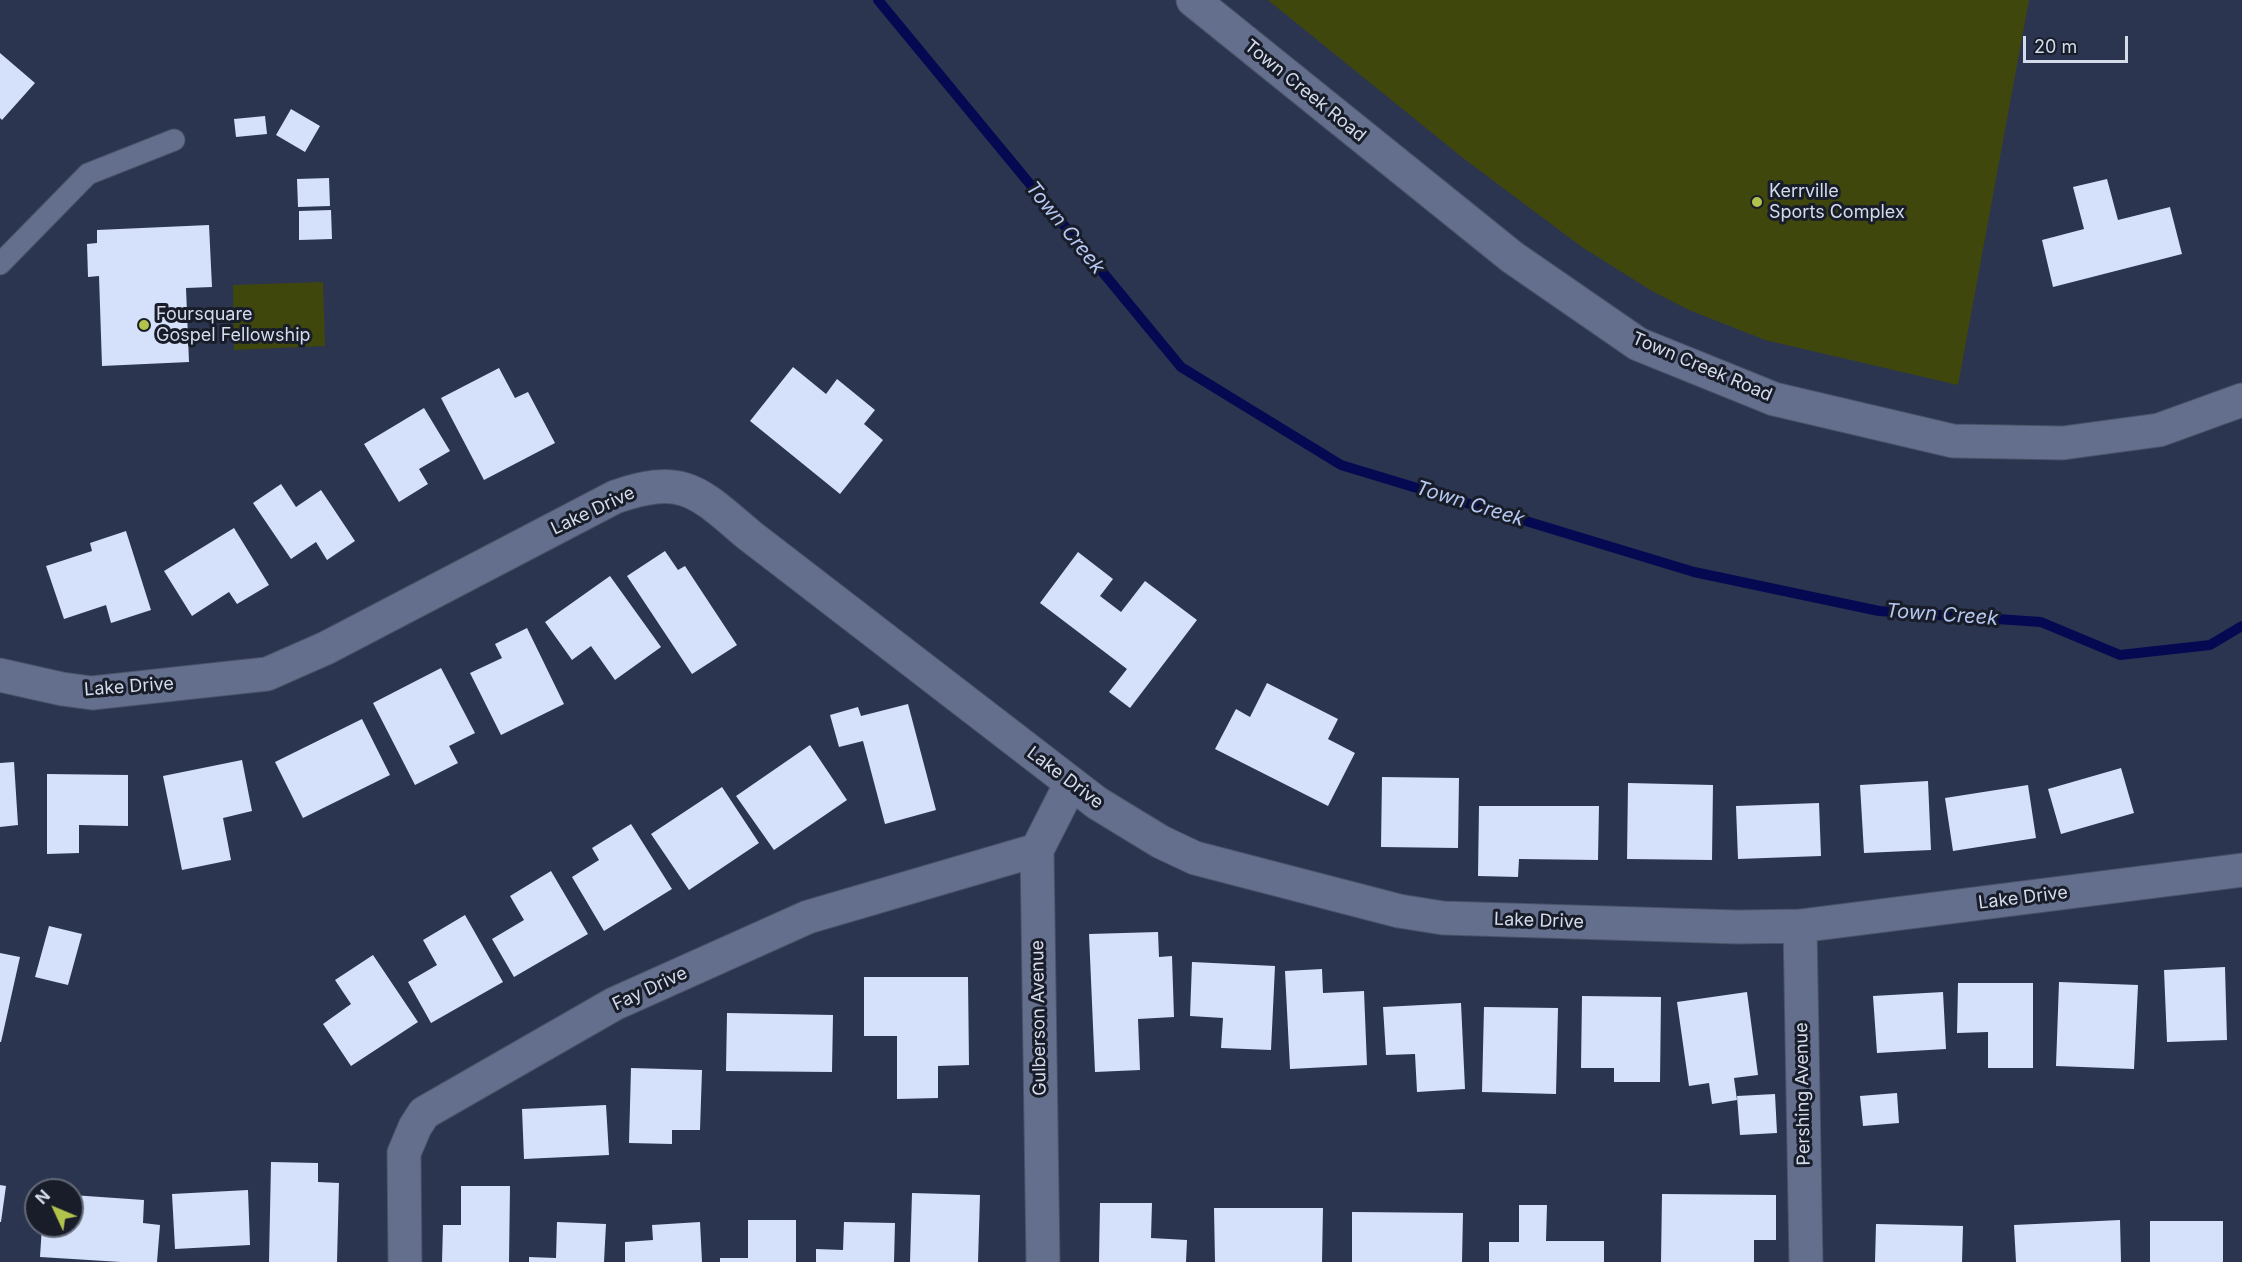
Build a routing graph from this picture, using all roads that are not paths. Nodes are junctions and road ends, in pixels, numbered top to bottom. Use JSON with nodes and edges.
{"nodes":[{"id":1,"x":1193,"y":0,"type":"edge"},
{"id":2,"x":174,"y":140,"type":"dead end"},
{"id":3,"x":0,"y":264,"type":"edge"},
{"id":4,"x":2242,"y":400,"type":"edge"},
{"id":5,"x":0,"y":675,"type":"edge"},
{"id":6,"x":1071,"y":783,"type":"junction"},
{"id":7,"x":1037,"y":850,"type":"junction"},
{"id":8,"x":2242,"y":870,"type":"edge"},
{"id":9,"x":1800,"y":926,"type":"junction"},
{"id":10,"x":405,"y":1262,"type":"edge"},
{"id":11,"x":1043,"y":1262,"type":"edge"},
{"id":12,"x":1806,"y":1262,"type":"edge"}],
"edges":[{"from":1,"to":4,"type":"street","name":"Town Creek Road"},
{"from":2,"to":3,"type":"lane"},
{"from":5,"to":6,"type":"street","name":"Lake Drive"},
{"from":6,"to":7,"type":"street","name":"Gulberson Avenue"},
{"from":6,"to":9,"type":"street","name":"Lake Drive"},
{"from":7,"to":10,"type":"street","name":"Fay Drive"},
{"from":7,"to":11,"type":"street","name":"Gulberson Avenue"},
{"from":8,"to":9,"type":"street","name":"Lake Drive"},
{"from":9,"to":12,"type":"street","name":"Pershing Avenue"}]}
